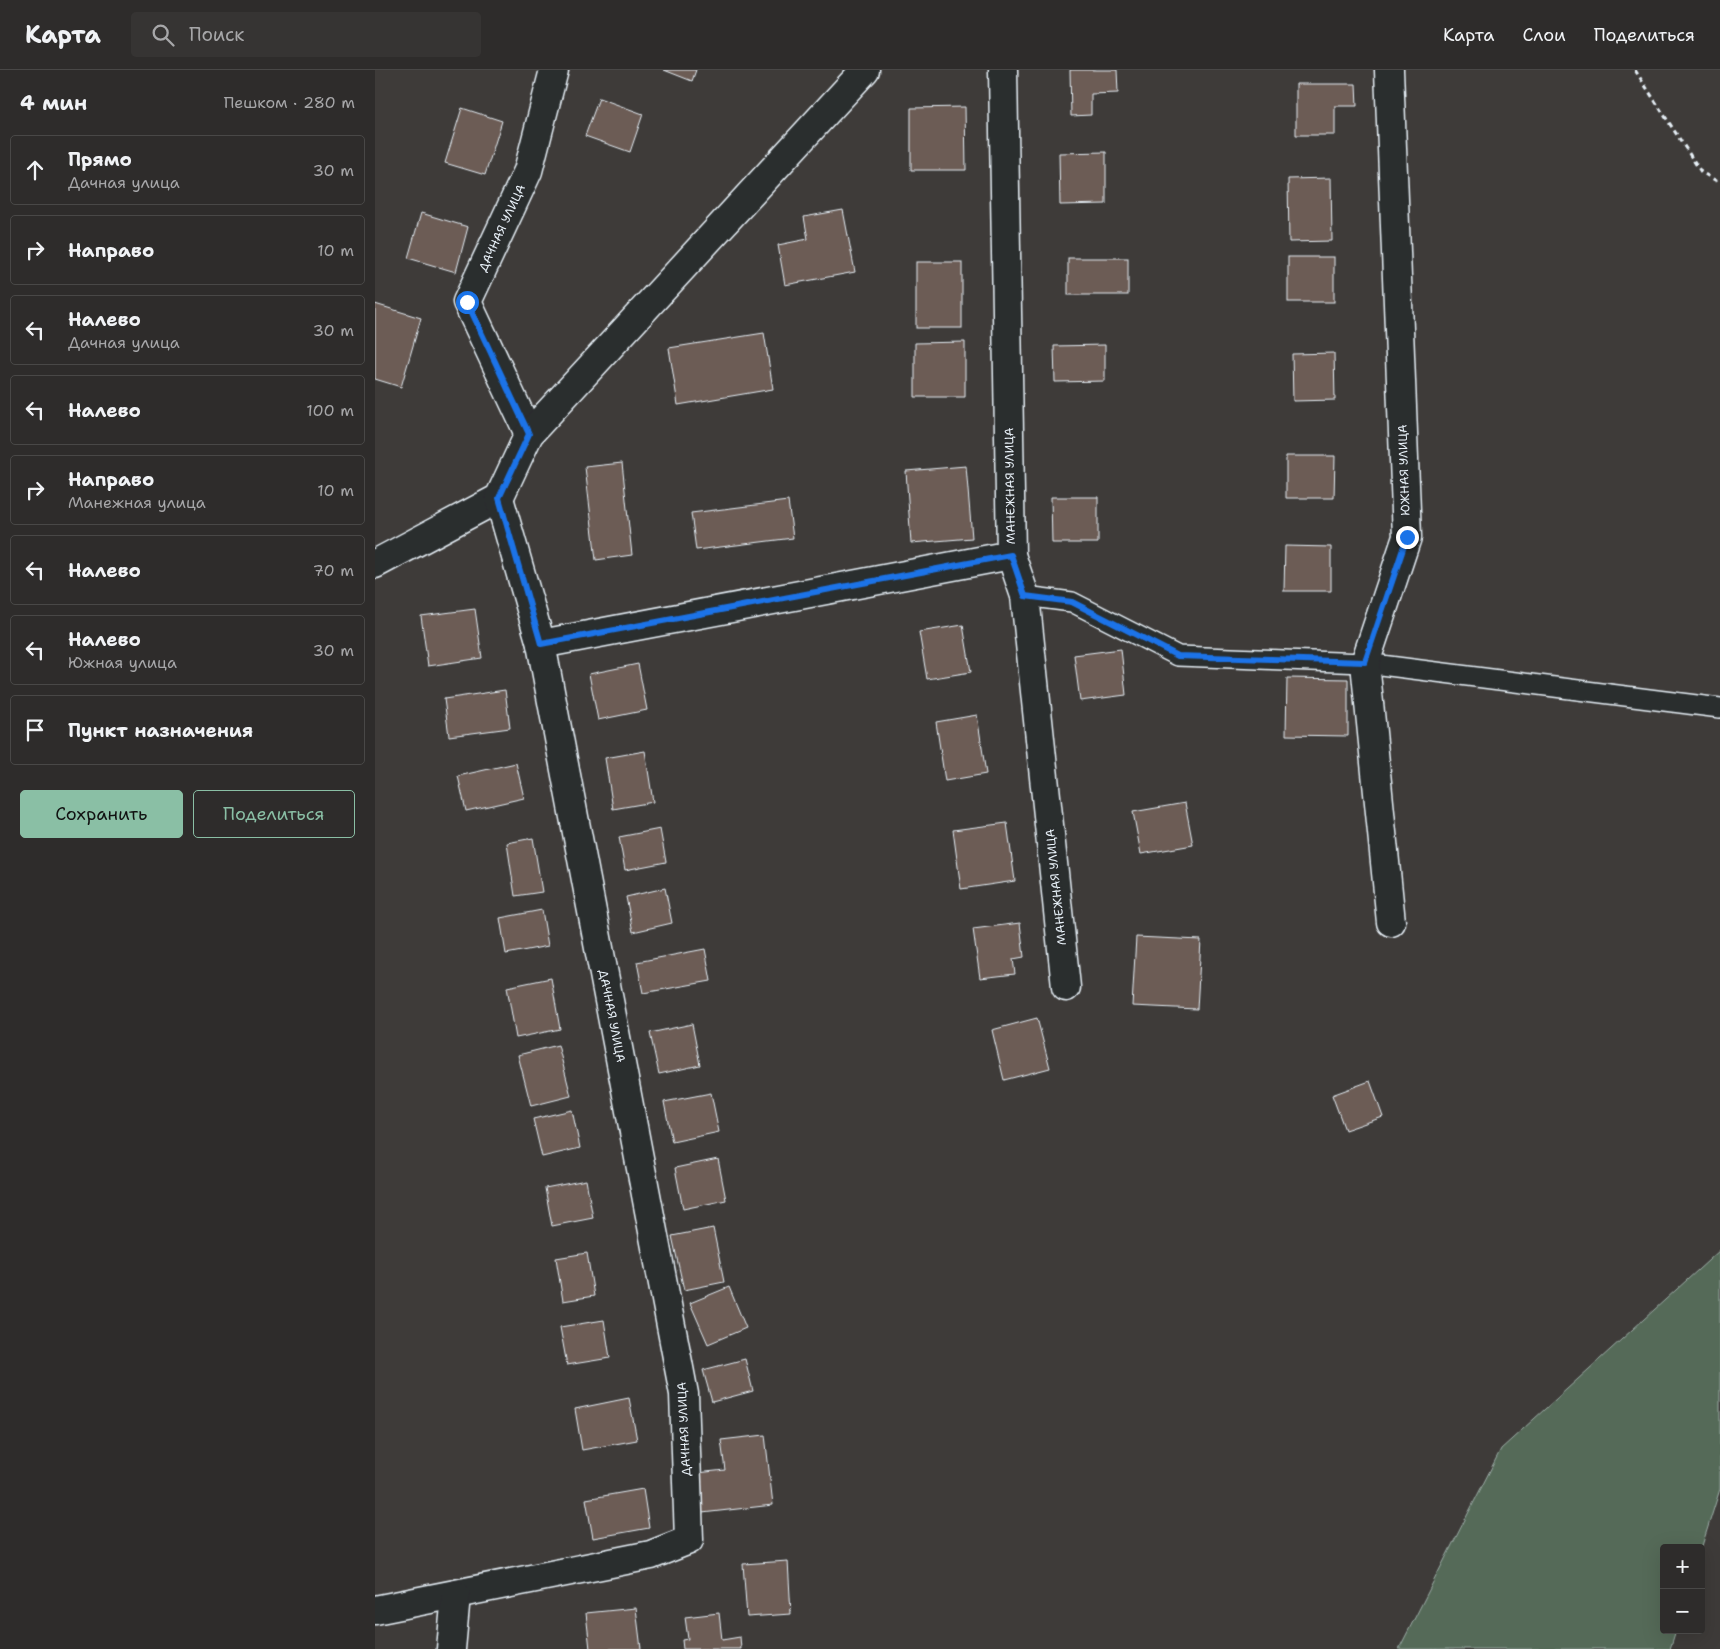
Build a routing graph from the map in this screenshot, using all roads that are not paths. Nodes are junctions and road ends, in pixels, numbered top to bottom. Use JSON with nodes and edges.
{"nodes":[{"id":1,"x":554,"y":70,"type":"edge"},
{"id":2,"x":865,"y":70,"type":"edge"},
{"id":3,"x":1003,"y":70,"type":"edge"},
{"id":4,"x":1389,"y":70,"type":"edge"},
{"id":5,"x":529,"y":434,"type":"junction"},
{"id":6,"x":499,"y":498,"type":"junction"},
{"id":7,"x":1011,"y":555,"type":"junction"},
{"id":8,"x":375,"y":564,"type":"edge"},
{"id":9,"x":1025,"y":596,"type":"junction"},
{"id":10,"x":541,"y":644,"type":"junction"},
{"id":11,"x":1365,"y":662,"type":"junction"},
{"id":12,"x":1720,"y":708,"type":"edge"},
{"id":13,"x":1391,"y":922,"type":"dead end"},
{"id":14,"x":1066,"y":987,"type":"dead end"},
{"id":15,"x":456,"y":1595,"type":"junction"},
{"id":16,"x":375,"y":1610,"type":"edge"},
{"id":17,"x":451,"y":1649,"type":"edge"}],
"edges":[{"from":1,"to":5,"type":"street","name":"ДАЧНАЯ УЛИЦА"},
{"from":2,"to":5,"type":"street"},
{"from":3,"to":7,"type":"street","name":"МАНЕЖНАЯ УЛИЦА"},
{"from":4,"to":11,"type":"street","name":"ЮЖНАЯ УЛИЦА"},
{"from":5,"to":6,"type":"street"},
{"from":6,"to":8,"type":"street"},
{"from":6,"to":10,"type":"street","name":"ДАЧНАЯ УЛИЦА"},
{"from":7,"to":9,"type":"street","name":"МАНЕЖНАЯ УЛИЦА"},
{"from":7,"to":10,"type":"street"},
{"from":9,"to":11,"type":"lane"},
{"from":9,"to":14,"type":"street","name":"МАНЕЖНАЯ УЛИЦА"},
{"from":10,"to":15,"type":"street","name":"ДАЧНАЯ УЛИЦА"},
{"from":11,"to":12,"type":"lane"},
{"from":11,"to":13,"type":"street","name":"ЮЖНАЯ УЛИЦА"},
{"from":15,"to":16,"type":"street"},
{"from":15,"to":17,"type":"street"}]}
